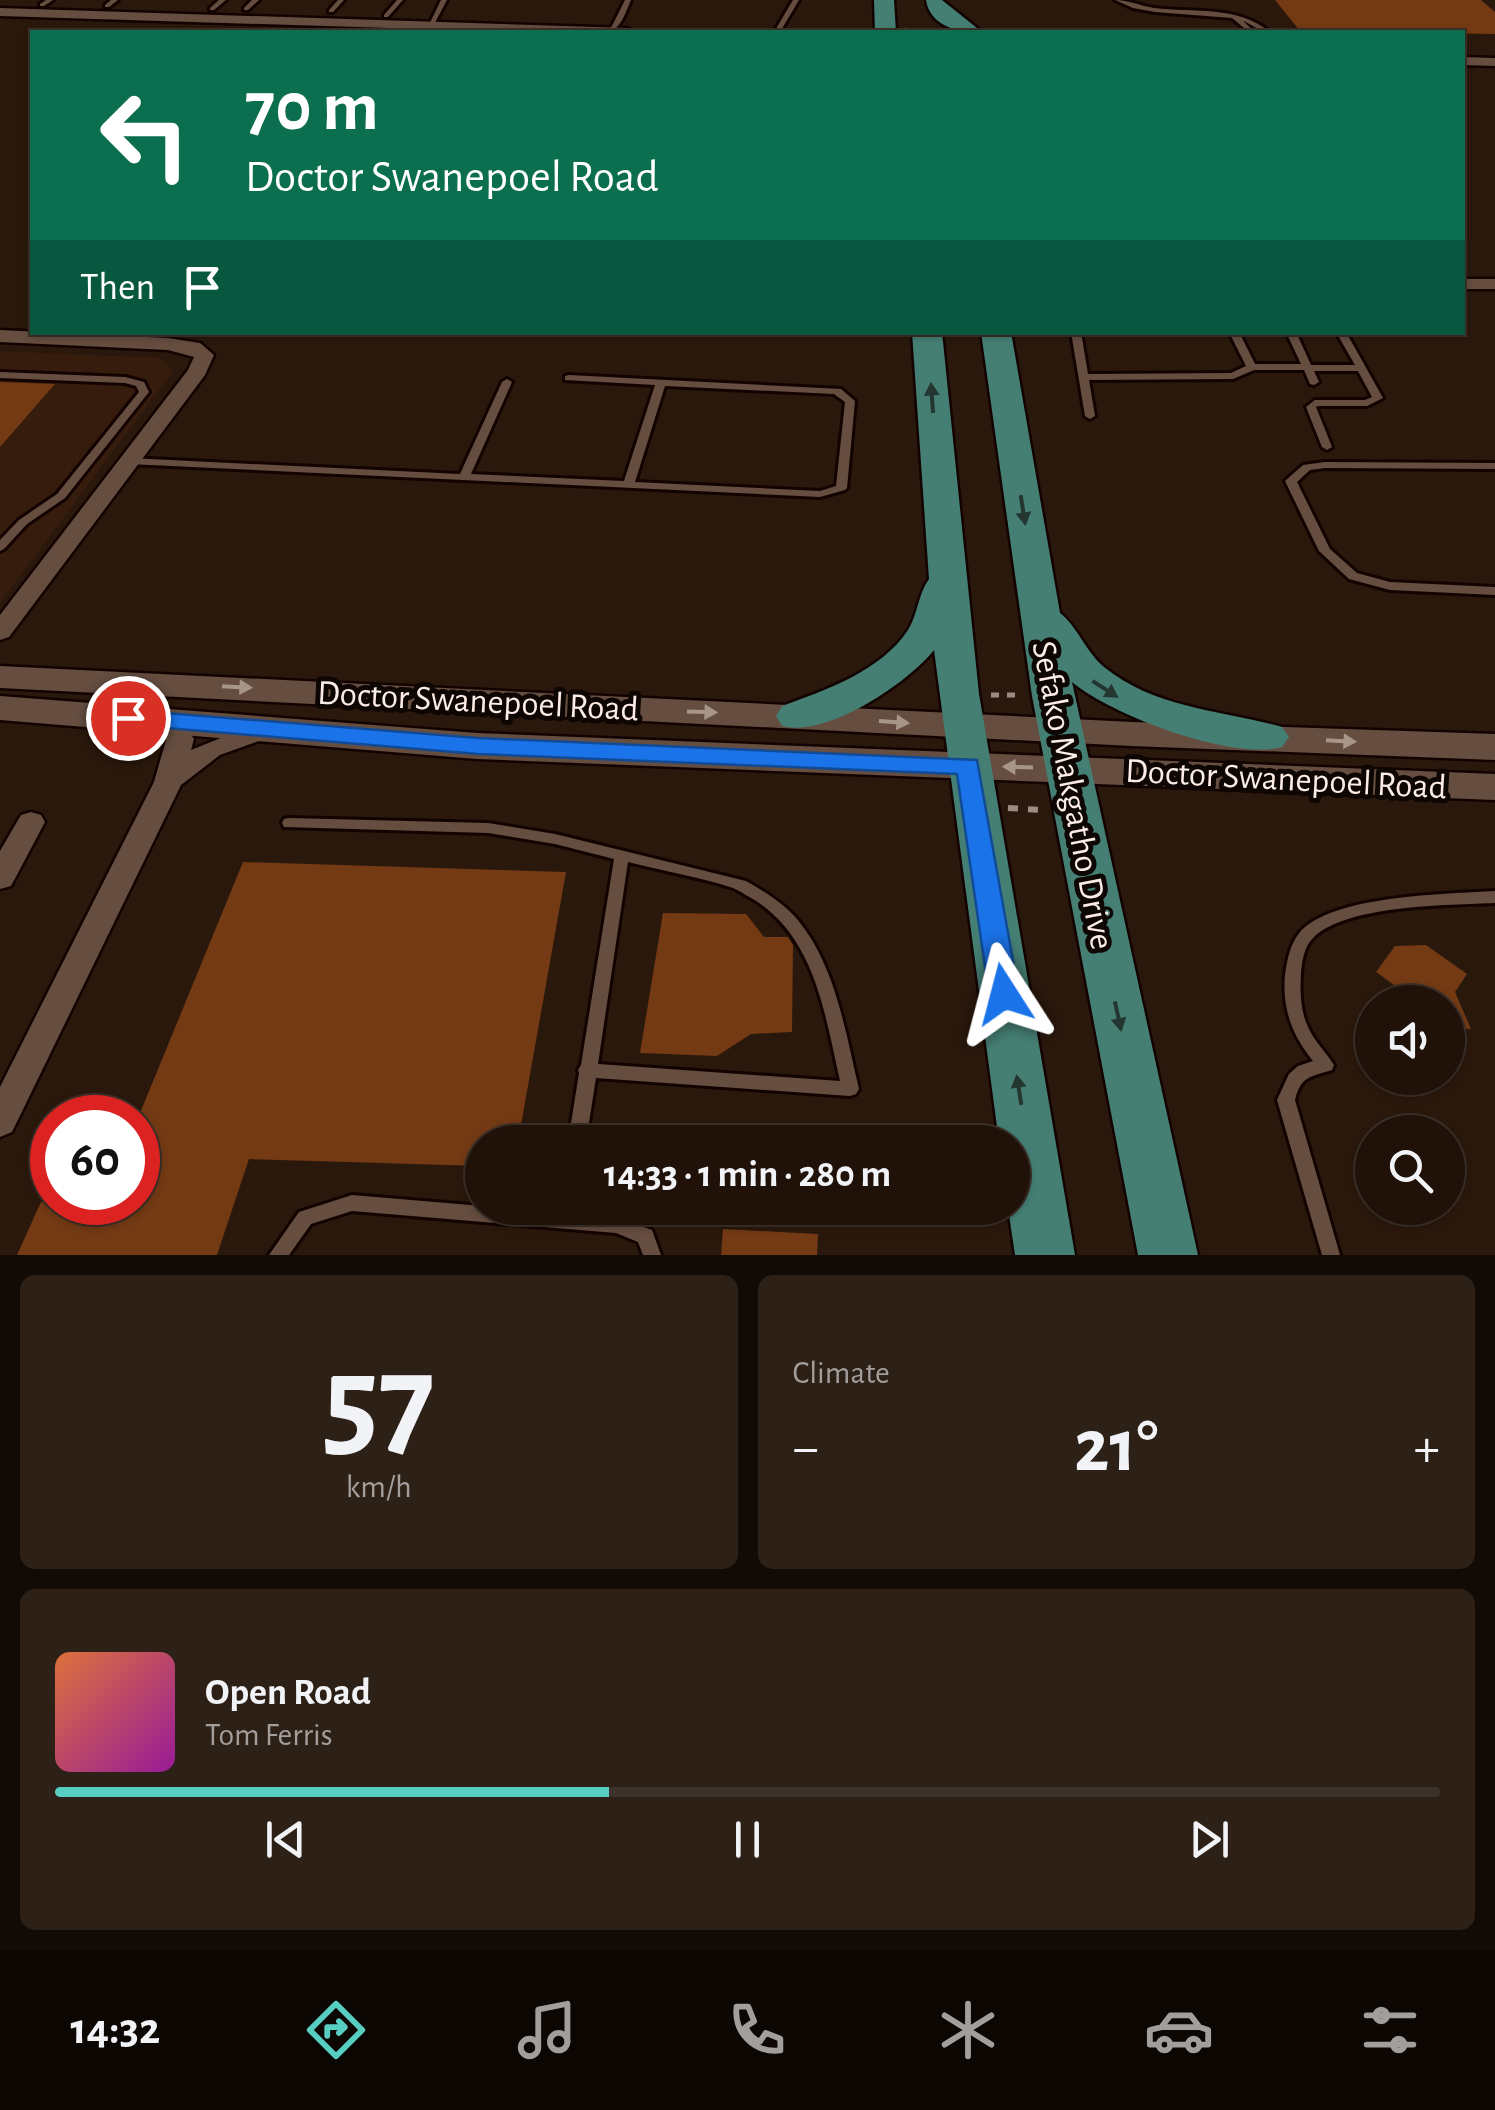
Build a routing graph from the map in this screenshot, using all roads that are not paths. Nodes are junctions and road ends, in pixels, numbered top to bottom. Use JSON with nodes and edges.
{"nodes":[{"id":1,"x":50,"y":0,"type":"edge"},
{"id":2,"x":115,"y":0,"type":"edge"},
{"id":3,"x":224,"y":0,"type":"edge"},
{"id":4,"x":256,"y":0,"type":"edge"},
{"id":5,"x":341,"y":0,"type":"edge"},
{"id":6,"x":400,"y":0,"type":"edge"},
{"id":7,"x":444,"y":0,"type":"edge"},
{"id":8,"x":628,"y":0,"type":"edge"},
{"id":9,"x":796,"y":0,"type":"edge"},
{"id":10,"x":884,"y":0,"type":"edge"},
{"id":11,"x":1118,"y":0,"type":"edge"},
{"id":12,"x":934,"y":1,"type":"edge"},
{"id":13,"x":42,"y":6,"type":"dead end"},
{"id":14,"x":107,"y":6,"type":"dead end"},
{"id":15,"x":212,"y":9,"type":"dead end"},
{"id":16,"x":246,"y":9,"type":"dead end"},
{"id":17,"x":331,"y":11,"type":"dead end"},
{"id":18,"x":1214,"y":12,"type":"junction"},
{"id":19,"x":0,"y":14,"type":"edge"},
{"id":20,"x":386,"y":16,"type":"dead end"},
{"id":21,"x":432,"y":30,"type":"edge"},
{"id":22,"x":610,"y":30,"type":"edge"},
{"id":23,"x":778,"y":30,"type":"edge"},
{"id":24,"x":886,"y":30,"type":"edge"},
{"id":25,"x":937,"y":30,"type":"edge"},
{"id":26,"x":967,"y":30,"type":"edge"},
{"id":27,"x":1250,"y":30,"type":"edge"},
{"id":28,"x":1266,"y":30,"type":"edge"},
{"id":29,"x":1465,"y":64,"type":"edge"},
{"id":30,"x":1495,"y":65,"type":"edge"},
{"id":31,"x":1465,"y":284,"type":"edge"},
{"id":32,"x":1495,"y":284,"type":"edge"},
{"id":33,"x":927,"y":335,"type":"edge"},
{"id":34,"x":996,"y":335,"type":"edge"},
{"id":35,"x":1076,"y":335,"type":"edge"},
{"id":36,"x":1236,"y":335,"type":"edge"},
{"id":37,"x":1292,"y":335,"type":"edge"},
{"id":38,"x":1344,"y":335,"type":"edge"},
{"id":39,"x":0,"y":336,"type":"edge"},
{"id":40,"x":1307,"y":367,"type":"junction"},
{"id":41,"x":1252,"y":368,"type":"junction"},
{"id":42,"x":1362,"y":368,"type":"junction"},
{"id":43,"x":0,"y":375,"type":"edge"},
{"id":44,"x":1082,"y":377,"type":"junction"},
{"id":45,"x":569,"y":378,"type":"dead end"},
{"id":46,"x":507,"y":382,"type":"dead end"},
{"id":47,"x":660,"y":382,"type":"junction"},
{"id":48,"x":1314,"y":382,"type":"dead end"},
{"id":49,"x":1090,"y":416,"type":"dead end"},
{"id":50,"x":1327,"y":447,"type":"dead end"},
{"id":51,"x":130,"y":461,"type":"junction"},
{"id":52,"x":1495,"y":466,"type":"edge"},
{"id":53,"x":464,"y":475,"type":"junction"},
{"id":54,"x":629,"y":484,"type":"junction"},
{"id":55,"x":0,"y":547,"type":"edge"},
{"id":56,"x":945,"y":572,"type":"junction"},
{"id":57,"x":1034,"y":581,"type":"junction"},
{"id":58,"x":1495,"y":591,"type":"edge"},
{"id":59,"x":0,"y":632,"type":"edge"},
{"id":60,"x":0,"y":677,"type":"edge"},
{"id":61,"x":0,"y":694,"type":"edge"},
{"id":62,"x":0,"y":708,"type":"edge"},
{"id":63,"x":797,"y":716,"type":"junction"},
{"id":64,"x":166,"y":721,"type":"junction"},
{"id":65,"x":264,"y":730,"type":"junction"},
{"id":66,"x":1268,"y":737,"type":"junction"},
{"id":67,"x":407,"y":741,"type":"junction"},
{"id":68,"x":1414,"y":744,"type":"junction"},
{"id":69,"x":1495,"y":747,"type":"edge"},
{"id":70,"x":966,"y":748,"type":"junction"},
{"id":71,"x":1063,"y":752,"type":"junction"},
{"id":72,"x":1495,"y":755,"type":"edge"},
{"id":73,"x":168,"y":782,"type":"junction"},
{"id":74,"x":1495,"y":787,"type":"edge"},
{"id":75,"x":31,"y":822,"type":"dead end"},
{"id":76,"x":289,"y":823,"type":"dead end"},
{"id":77,"x":622,"y":856,"type":"junction"},
{"id":78,"x":0,"y":878,"type":"edge"},
{"id":79,"x":1495,"y":897,"type":"edge"},
{"id":80,"x":586,"y":1070,"type":"junction"},
{"id":81,"x":0,"y":1122,"type":"edge"},
{"id":82,"x":578,"y":1125,"type":"edge"},
{"id":83,"x":465,"y":1208,"type":"edge"},
{"id":84,"x":612,"y":1225,"type":"edge"},
{"id":85,"x":278,"y":1255,"type":"edge"},
{"id":86,"x":652,"y":1255,"type":"edge"},
{"id":87,"x":1045,"y":1255,"type":"edge"},
{"id":88,"x":1168,"y":1255,"type":"edge"},
{"id":89,"x":1331,"y":1255,"type":"edge"}],
"edges":[{"from":1,"to":13,"type":"lane"},
{"from":2,"to":14,"type":"lane"},
{"from":3,"to":15,"type":"lane"},
{"from":4,"to":16,"type":"lane"},
{"from":5,"to":17,"type":"lane"},
{"from":6,"to":20,"type":"lane"},
{"from":7,"to":21,"type":"lane"},
{"from":8,"to":22,"type":"lane"},
{"from":9,"to":23,"type":"lane"},
{"from":10,"to":24,"type":"main road"},
{"from":11,"to":18,"type":"lane"},
{"from":12,"to":25,"type":"main road"},
{"from":12,"to":26,"type":"main road"},
{"from":18,"to":27,"type":"lane"},
{"from":18,"to":28,"type":"lane"},
{"from":19,"to":21,"type":"street"},
{"from":29,"to":30,"type":"street"},
{"from":31,"to":32,"type":"street"},
{"from":56,"to":33,"type":"main road","one_way":true},
{"from":34,"to":57,"type":"main road","name":"Sefako Makgatho Drive","one_way":true},
{"from":35,"to":44,"type":"lane"},
{"from":36,"to":41,"type":"lane"},
{"from":37,"to":40,"type":"lane"},
{"from":38,"to":42,"type":"lane"},
{"from":39,"to":51,"type":"street"},
{"from":40,"to":41,"type":"lane"},
{"from":40,"to":42,"type":"lane"},
{"from":40,"to":48,"type":"lane"},
{"from":41,"to":44,"type":"lane"},
{"from":42,"to":50,"type":"lane"},
{"from":43,"to":55,"type":"lane"},
{"from":44,"to":49,"type":"lane"},
{"from":45,"to":47,"type":"lane"},
{"from":46,"to":53,"type":"lane"},
{"from":47,"to":54,"type":"lane"},
{"from":47,"to":54,"type":"lane"},
{"from":51,"to":53,"type":"lane"},
{"from":51,"to":59,"type":"street"},
{"from":52,"to":58,"type":"lane"},
{"from":53,"to":54,"type":"lane"},
{"from":56,"to":63,"type":"main road"},
{"from":56,"to":70,"type":"main road"},
{"from":57,"to":66,"type":"main road","one_way":true},
{"from":57,"to":71,"type":"main road","name":"Sefako Makgatho Drive"},
{"from":60,"to":63,"type":"main road","name":"Doctor Swanepoel Road","one_way":true},
{"from":61,"to":67,"type":"main road"},
{"from":62,"to":64,"type":"main road","name":"Doctor Swanepoel Road"},
{"from":63,"to":70,"type":"main road","name":"Doctor Swanepoel Road","one_way":true},
{"from":64,"to":65,"type":"main road","name":"Doctor Swanepoel Road"},
{"from":64,"to":73,"type":"street"},
{"from":65,"to":67,"type":"main road","name":"Doctor Swanepoel Road"},
{"from":65,"to":73,"type":"street"},
{"from":66,"to":68,"type":"main road","name":"Doctor Swanepoel Road","one_way":true},
{"from":66,"to":71,"type":"main road","name":"Doctor Swanepoel Road"},
{"from":67,"to":70,"type":"main road","name":"Doctor Swanepoel Road"},
{"from":68,"to":69,"type":"main road","name":"Doctor Swanepoel Road"},
{"from":68,"to":72,"type":"main road"},
{"from":70,"to":71,"type":"main road","name":"Doctor Swanepoel Road"},
{"from":87,"to":70,"type":"main road","one_way":true},
{"from":71,"to":74,"type":"main road","name":"Doctor Swanepoel Road"},
{"from":71,"to":88,"type":"main road","name":"Sefako Makgatho Drive","one_way":true},
{"from":73,"to":81,"type":"street"},
{"from":75,"to":78,"type":"street"},
{"from":76,"to":77,"type":"lane"},
{"from":77,"to":80,"type":"lane"},
{"from":77,"to":80,"type":"lane"},
{"from":79,"to":89,"type":"lane"},
{"from":80,"to":82,"type":"lane"},
{"from":83,"to":85,"type":"lane"},
{"from":84,"to":86,"type":"lane"}]}
